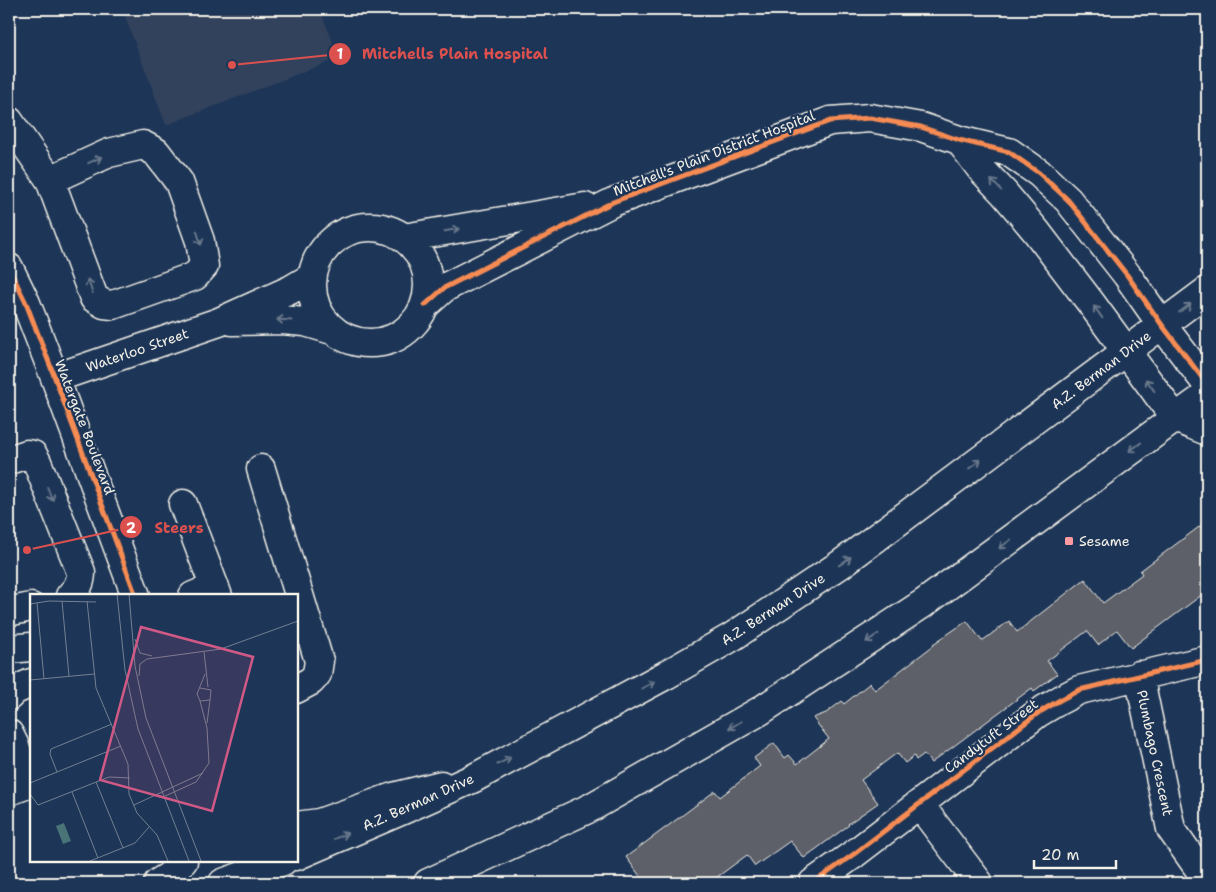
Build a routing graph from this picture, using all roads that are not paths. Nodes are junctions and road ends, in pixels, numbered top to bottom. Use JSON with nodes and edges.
{"nodes":[{"id":1,"x":9,"y":121,"type":"edge"},
{"id":2,"x":959,"y":140,"type":"junction"},
{"id":3,"x":50,"y":180,"type":"junction"},
{"id":4,"x":613,"y":202,"type":"junction"},
{"id":5,"x":404,"y":238,"type":"junction"},
{"id":6,"x":9,"y":268,"type":"edge"},
{"id":7,"x":312,"y":277,"type":"junction"},
{"id":8,"x":1207,"y":291,"type":"edge"},
{"id":9,"x":425,"y":305,"type":"junction"},
{"id":10,"x":219,"y":322,"type":"junction"},
{"id":11,"x":1162,"y":325,"type":"junction"},
{"id":12,"x":332,"y":330,"type":"junction"},
{"id":13,"x":1126,"y":352,"type":"junction"},
{"id":14,"x":55,"y":378,"type":"junction"},
{"id":15,"x":1207,"y":384,"type":"edge"},
{"id":16,"x":1207,"y":396,"type":"edge"},
{"id":17,"x":1175,"y":418,"type":"junction"},
{"id":18,"x":1207,"y":431,"type":"edge"},
{"id":19,"x":9,"y":460,"type":"edge"},
{"id":20,"x":261,"y":470,"type":"dead end"},
{"id":21,"x":183,"y":504,"type":"dead end"},
{"id":22,"x":209,"y":593,"type":"edge"},
{"id":23,"x":72,"y":594,"type":"edge"},
{"id":24,"x":135,"y":594,"type":"edge"},
{"id":25,"x":30,"y":607,"type":"edge"},
{"id":26,"x":9,"y":608,"type":"edge"},
{"id":27,"x":30,"y":647,"type":"edge"},
{"id":28,"x":9,"y":649,"type":"edge"},
{"id":29,"x":1207,"y":660,"type":"edge"},
{"id":30,"x":1139,"y":675,"type":"junction"},
{"id":31,"x":30,"y":682,"type":"edge"},
{"id":32,"x":298,"y":688,"type":"edge"},
{"id":33,"x":9,"y":696,"type":"edge"},
{"id":34,"x":9,"y":734,"type":"edge"},
{"id":35,"x":474,"y":778,"type":"junction"},
{"id":36,"x":23,"y":787,"type":"edge"},
{"id":37,"x":919,"y":804,"type":"junction"},
{"id":38,"x":298,"y":826,"type":"edge"},
{"id":39,"x":298,"y":855,"type":"edge"},
{"id":40,"x":182,"y":862,"type":"edge"},
{"id":41,"x":280,"y":862,"type":"edge"},
{"id":42,"x":1207,"y":880,"type":"edge"},
{"id":43,"x":158,"y":883,"type":"edge"},
{"id":44,"x":223,"y":883,"type":"edge"},
{"id":45,"x":428,"y":883,"type":"edge"},
{"id":46,"x":813,"y":883,"type":"edge"},
{"id":47,"x":979,"y":883,"type":"edge"}],
"edges":[{"from":1,"to":3,"type":"street"},
{"from":2,"to":4,"type":"street","name":"Mitchell's Plain District Hospital"},
{"from":2,"to":11,"type":"street","name":"Mitchell's Plain District Hospital"},
{"from":13,"to":2,"type":"street","one_way":true},
{"from":3,"to":3,"type":"street","one_way":true},
{"from":5,"to":4,"type":"street","name":"Mitchell's Plain District Hospital","one_way":true},
{"from":4,"to":9,"type":"street","name":"Mitchell's Plain District Hospital"},
{"from":5,"to":7,"type":"street","name":"Mitchell's Plain District Hospital"},
{"from":5,"to":9,"type":"street","name":"Mitchell's Plain District Hospital"},
{"from":6,"to":14,"type":"street","name":"Watergate Boulevard"},
{"from":7,"to":10,"type":"street","name":"Waterloo Street"},
{"from":7,"to":12,"type":"street","name":"Mitchell's Plain District Hospital"},
{"from":11,"to":8,"type":"street","name":"A.Z. Berman Drive","one_way":true},
{"from":9,"to":12,"type":"street","name":"Mitchell's Plain District Hospital"},
{"from":12,"to":10,"type":"street","name":"Waterloo Street","one_way":true},
{"from":10,"to":14,"type":"street","name":"Waterloo Street"},
{"from":11,"to":13,"type":"street","name":"A.Z. Berman Drive"},
{"from":11,"to":15,"type":"street","name":"Mitchell's Plain District Hospital"},
{"from":17,"to":13,"type":"street","one_way":true},
{"from":35,"to":13,"type":"street","name":"A.Z. Berman Drive","one_way":true},
{"from":14,"to":24,"type":"street","name":"Watergate Boulevard"},
{"from":16,"to":17,"type":"street"},
{"from":17,"to":18,"type":"street"},
{"from":17,"to":45,"type":"street","one_way":true},
{"from":19,"to":23,"type":"street","one_way":true},
{"from":20,"to":32,"type":"street"},
{"from":21,"to":22,"type":"street"},
{"from":25,"to":26,"type":"street"},
{"from":27,"to":28,"type":"street"},
{"from":29,"to":30,"type":"street","name":"Candytuft Street"},
{"from":30,"to":37,"type":"street","name":"Candytuft Street"},
{"from":30,"to":42,"type":"street","name":"Plumbago Crescent"},
{"from":31,"to":33,"type":"street"},
{"from":34,"to":36,"type":"street"},
{"from":35,"to":38,"type":"street"},
{"from":39,"to":35,"type":"street","name":"A.Z. Berman Drive","one_way":true},
{"from":37,"to":46,"type":"street","name":"Candytuft Street"},
{"from":37,"to":47,"type":"street"},
{"from":40,"to":43,"type":"street"},
{"from":41,"to":44,"type":"street"}]}
